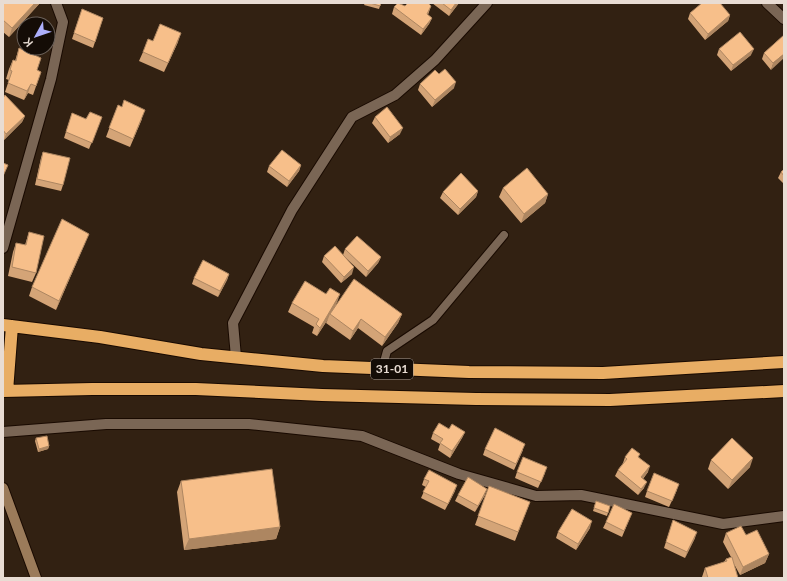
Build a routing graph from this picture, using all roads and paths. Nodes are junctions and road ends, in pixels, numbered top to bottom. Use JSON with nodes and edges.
{"nodes":[{"id":1,"x":56,"y":3,"type":"edge"},
{"id":2,"x":487,"y":3,"type":"edge"},
{"id":3,"x":767,"y":3,"type":"edge"},
{"id":4,"x":784,"y":19,"type":"edge"},
{"id":5,"x":504,"y":235,"type":"dead end"},
{"id":6,"x":3,"y":248,"type":"edge"},
{"id":7,"x":7,"y":325,"type":"edge"},
{"id":8,"x":236,"y":358,"type":"junction"},
{"id":9,"x":784,"y":362,"type":"edge"},
{"id":10,"x":382,"y":369,"type":"junction"},
{"id":11,"x":5,"y":391,"type":"edge"},
{"id":12,"x":784,"y":392,"type":"edge"},
{"id":13,"x":3,"y":432,"type":"edge"},
{"id":14,"x":3,"y":489,"type":"edge"},
{"id":15,"x":784,"y":516,"type":"edge"},
{"id":16,"x":36,"y":578,"type":"edge"}],
"edges":[{"from":1,"to":6,"type":"street"},
{"from":2,"to":8,"type":"street"},
{"from":3,"to":4,"type":"street"},
{"from":5,"to":10,"type":"lane"},
{"from":7,"to":8,"type":"highway","number":"31-01"},
{"from":7,"to":11,"type":"highway"},
{"from":8,"to":10,"type":"highway","number":"31-01"},
{"from":9,"to":10,"type":"highway","number":"31-01"},
{"from":11,"to":12,"type":"highway","number":"31-01"},
{"from":13,"to":15,"type":"street"},
{"from":14,"to":16,"type":"street"}]}
